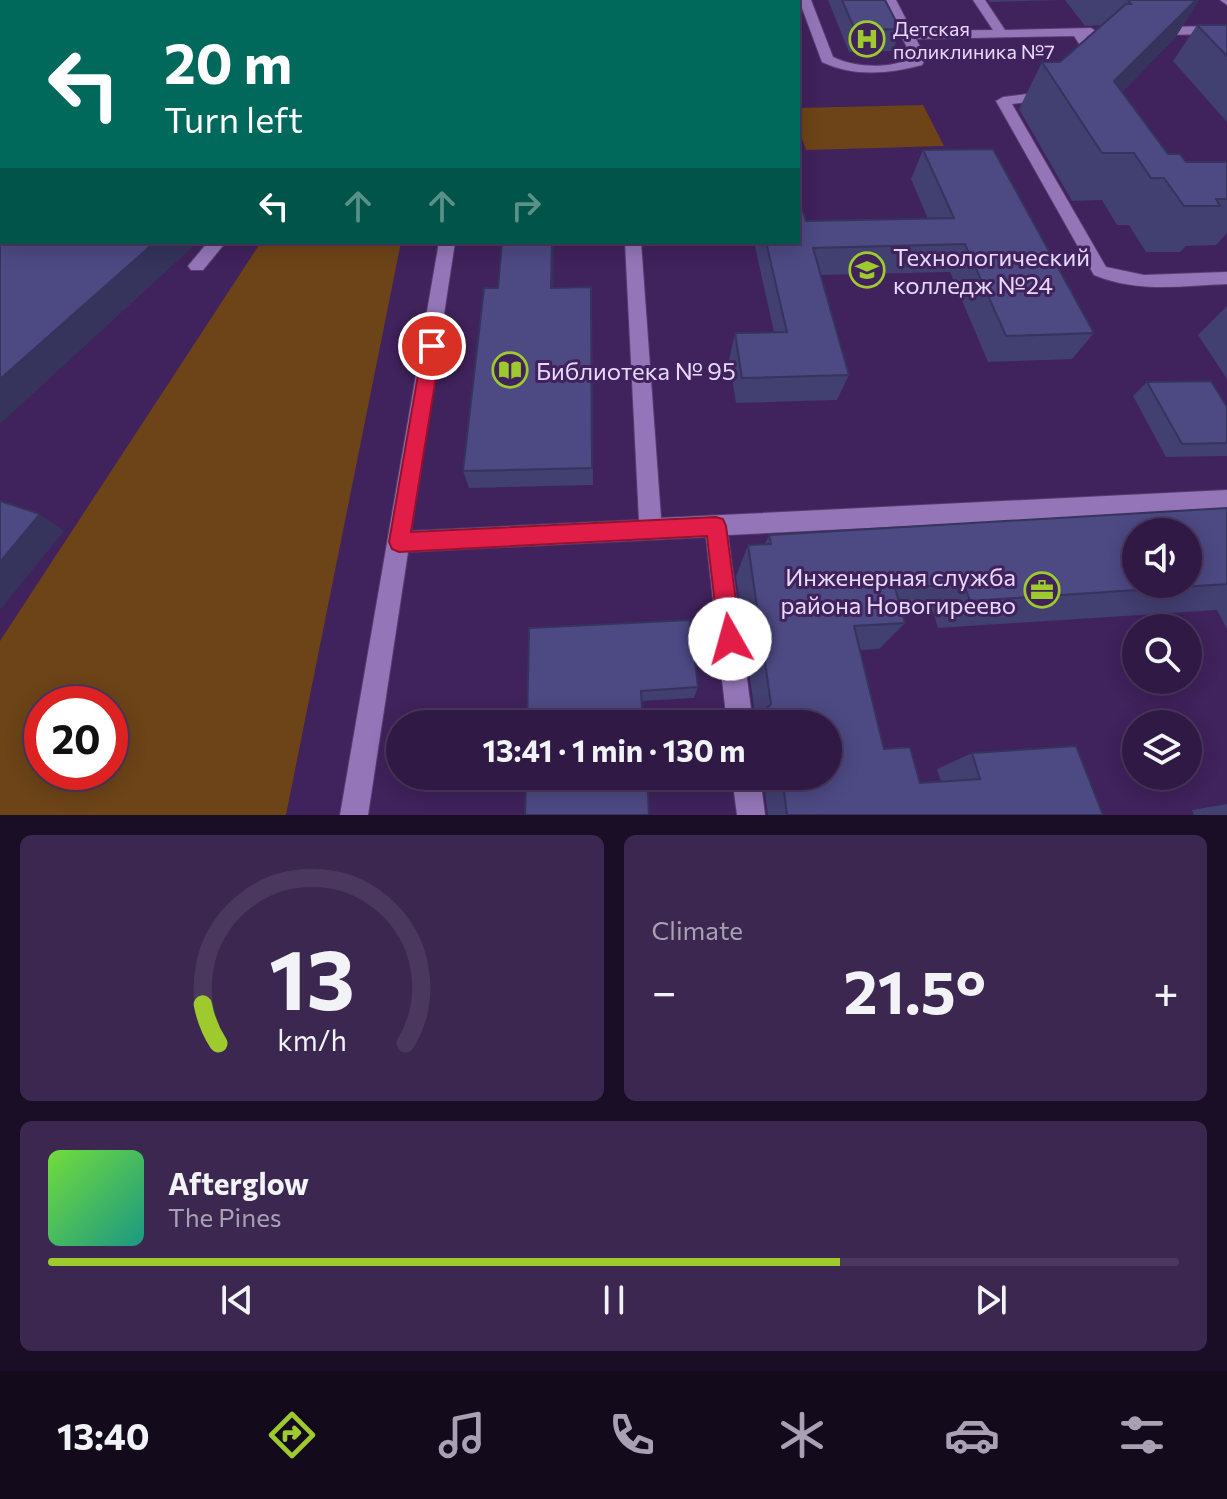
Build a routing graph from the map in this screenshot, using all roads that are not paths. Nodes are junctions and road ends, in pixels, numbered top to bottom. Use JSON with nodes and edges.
{"nodes":[{"id":1,"x":805,"y":0,"type":"edge"},
{"id":2,"x":890,"y":0,"type":"edge"},
{"id":3,"x":979,"y":0,"type":"edge"},
{"id":4,"x":1227,"y":30,"type":"edge"},
{"id":5,"x":1137,"y":31,"type":"edge"},
{"id":6,"x":1078,"y":32,"type":"junction"},
{"id":7,"x":1108,"y":32,"type":"edge"},
{"id":8,"x":1001,"y":33,"type":"junction"},
{"id":9,"x":907,"y":35,"type":"junction"},
{"id":10,"x":216,"y":244,"type":"edge"},
{"id":11,"x":447,"y":244,"type":"edge"},
{"id":12,"x":633,"y":244,"type":"edge"},
{"id":13,"x":197,"y":266,"type":"dead end"},
{"id":14,"x":1227,"y":278,"type":"edge"},
{"id":15,"x":1227,"y":500,"type":"edge"},
{"id":16,"x":716,"y":526,"type":"junction"},
{"id":17,"x":651,"y":529,"type":"junction"},
{"id":18,"x":399,"y":542,"type":"junction"},
{"id":19,"x":738,"y":710,"type":"edge"},
{"id":20,"x":748,"y":790,"type":"edge"},
{"id":21,"x":354,"y":815,"type":"edge"},
{"id":22,"x":751,"y":815,"type":"edge"}],
"edges":[{"from":1,"to":9,"type":"street"},
{"from":2,"to":9,"type":"street"},
{"from":3,"to":8,"type":"street"},
{"from":4,"to":5,"type":"street"},
{"from":6,"to":7,"type":"street"},
{"from":6,"to":8,"type":"street"},
{"from":6,"to":14,"type":"street"},
{"from":8,"to":9,"type":"street"},
{"from":10,"to":13,"type":"street"},
{"from":11,"to":18,"type":"street"},
{"from":12,"to":17,"type":"street"},
{"from":15,"to":16,"type":"street"},
{"from":16,"to":17,"type":"street"},
{"from":16,"to":19,"type":"street"},
{"from":17,"to":18,"type":"street"},
{"from":18,"to":21,"type":"street"},
{"from":20,"to":22,"type":"street"}]}
